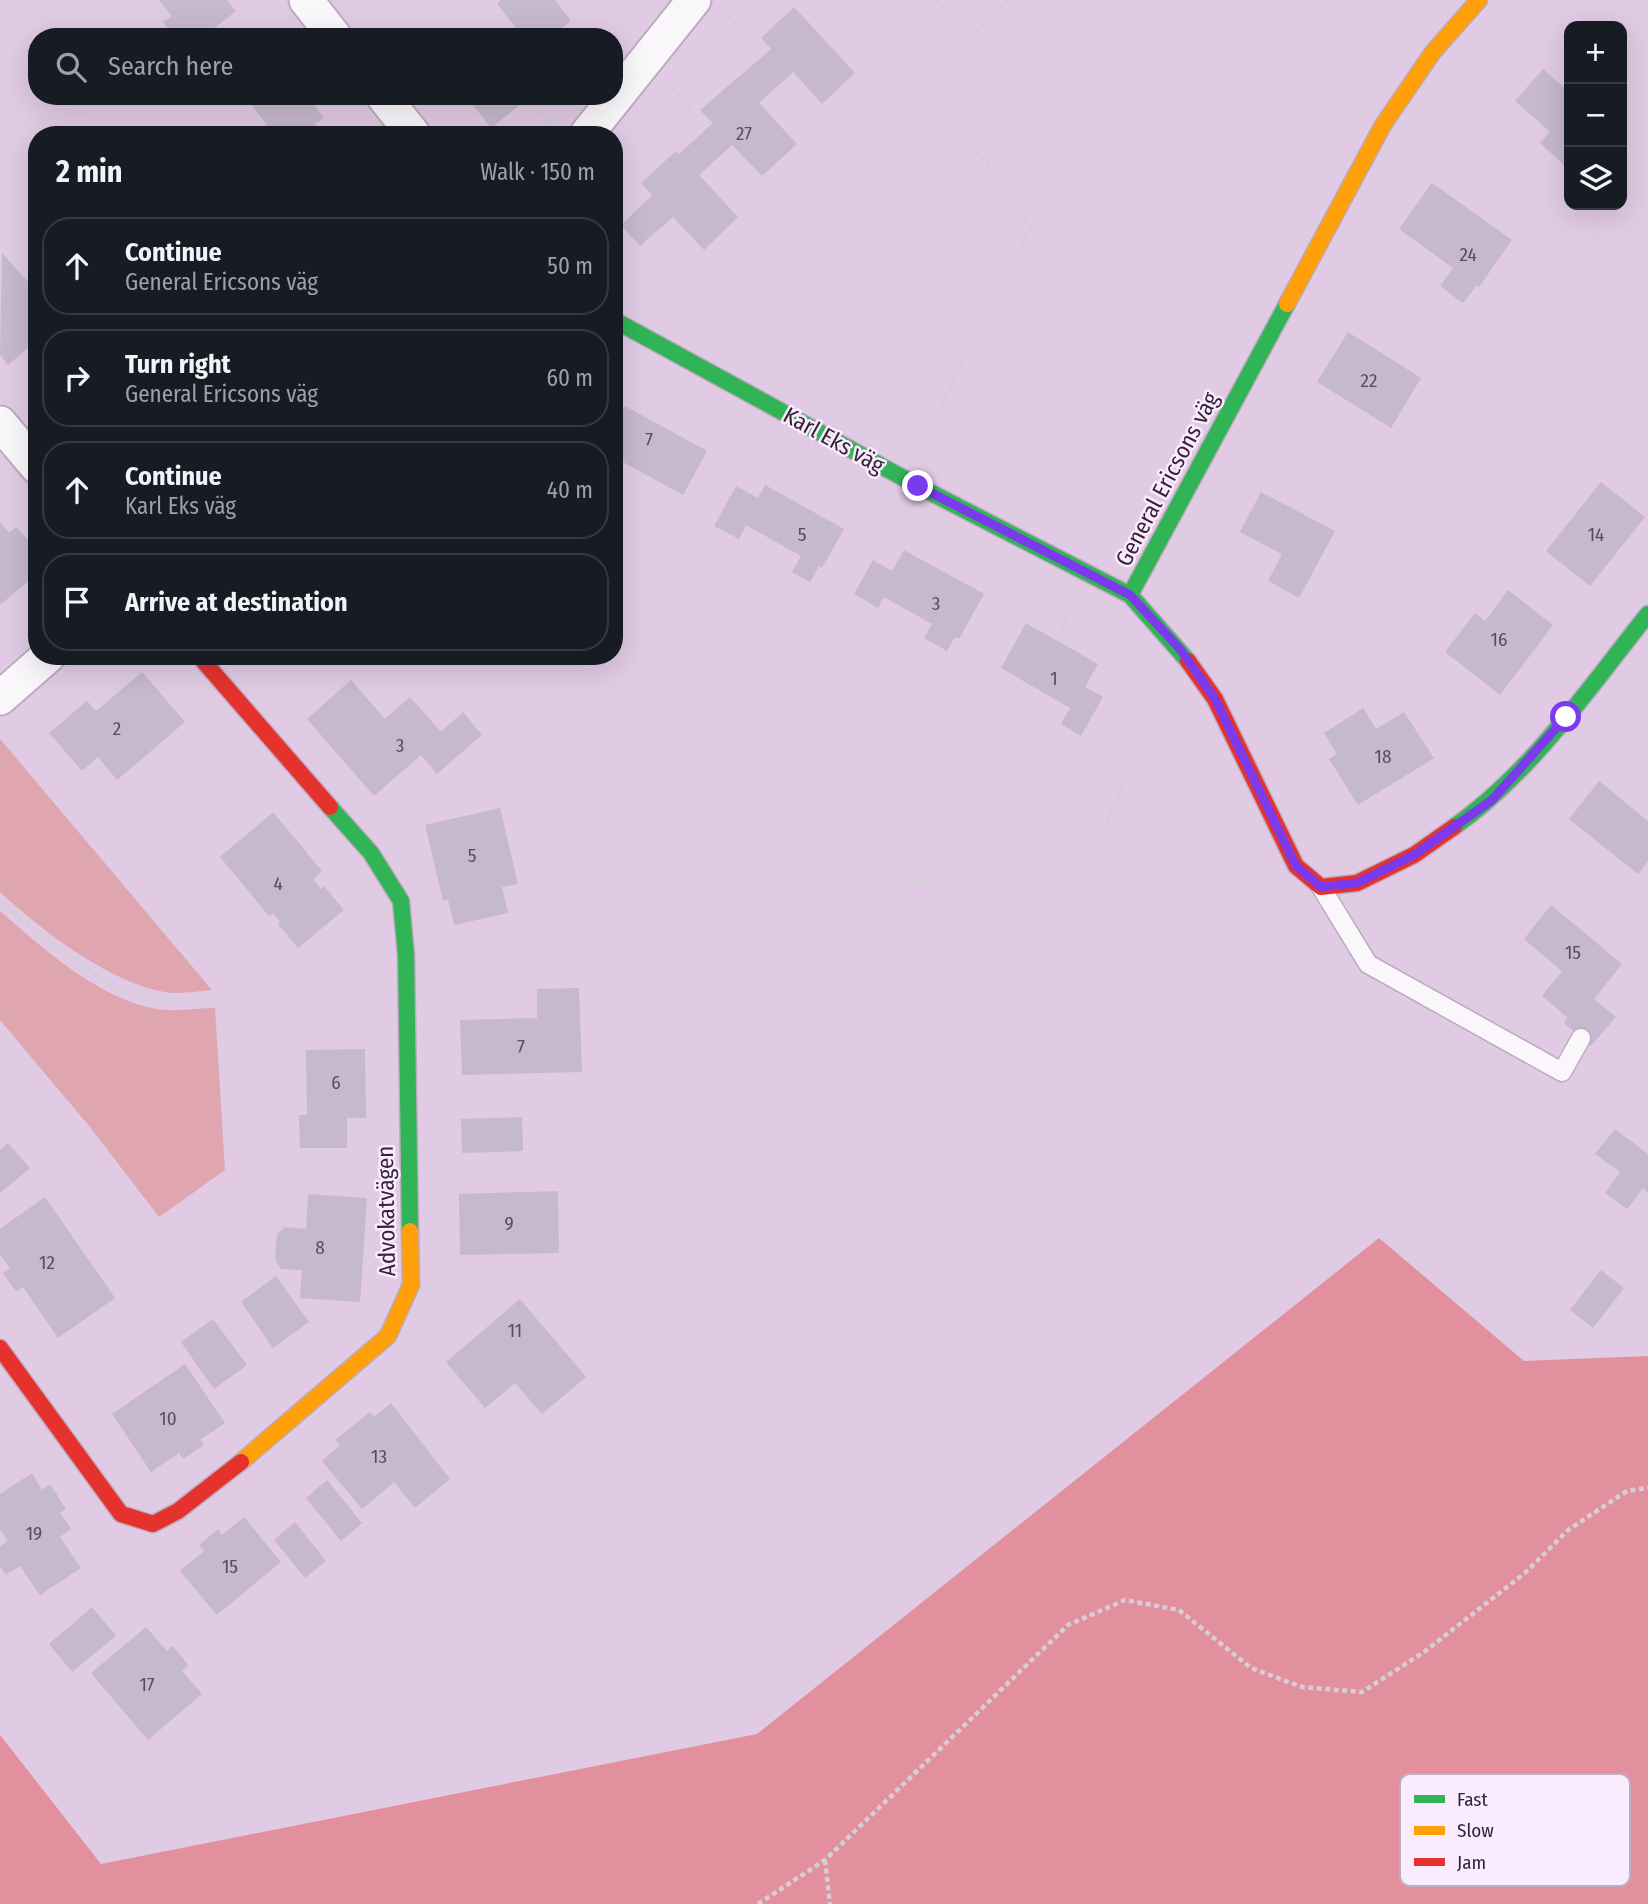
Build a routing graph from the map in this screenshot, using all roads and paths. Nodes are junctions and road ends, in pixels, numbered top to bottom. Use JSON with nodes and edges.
{"nodes":[{"id":1,"x":306,"y":0,"type":"edge"},
{"id":2,"x":936,"y":0,"type":"edge"},
{"id":3,"x":1009,"y":0,"type":"edge"},
{"id":4,"x":1479,"y":0,"type":"edge"},
{"id":5,"x":707,"y":3,"type":"edge"},
{"id":6,"x":328,"y":28,"type":"edge"},
{"id":7,"x":976,"y":31,"type":"junction"},
{"id":8,"x":748,"y":36,"type":"dead end"},
{"id":9,"x":662,"y":78,"type":"dead end"},
{"id":10,"x":623,"y":95,"type":"edge"},
{"id":11,"x":390,"y":105,"type":"edge"},
{"id":12,"x":534,"y":105,"type":"edge"},
{"id":13,"x":614,"y":105,"type":"edge"},
{"id":14,"x":691,"y":110,"type":"dead end"},
{"id":15,"x":407,"y":126,"type":"edge"},
{"id":16,"x":550,"y":126,"type":"edge"},
{"id":17,"x":594,"y":126,"type":"edge"},
{"id":18,"x":623,"y":170,"type":"edge"},
{"id":19,"x":632,"y":179,"type":"dead end"},
{"id":20,"x":623,"y":325,"type":"edge"},
{"id":21,"x":0,"y":423,"type":"edge"},
{"id":22,"x":917,"y":455,"type":"dead end"},
{"id":23,"x":28,"y":456,"type":"edge"},
{"id":24,"x":1130,"y":595,"type":"junction"},
{"id":25,"x":1648,"y":614,"type":"edge"},
{"id":26,"x":38,"y":665,"type":"edge"},
{"id":27,"x":207,"y":665,"type":"edge"},
{"id":28,"x":1164,"y":687,"type":"dead end"},
{"id":29,"x":0,"y":698,"type":"edge"},
{"id":30,"x":1321,"y":887,"type":"junction"},
{"id":31,"x":0,"y":900,"type":"edge"},
{"id":32,"x":439,"y":947,"type":"dead end"},
{"id":33,"x":372,"y":962,"type":"dead end"},
{"id":34,"x":1581,"y":1038,"type":"dead end"},
{"id":35,"x":1562,"y":1072,"type":"junction"},
{"id":36,"x":1648,"y":1116,"type":"edge"},
{"id":37,"x":0,"y":1348,"type":"edge"},
{"id":38,"x":1648,"y":1488,"type":"edge"},
{"id":39,"x":825,"y":1860,"type":"junction"},
{"id":40,"x":758,"y":1904,"type":"edge"},
{"id":41,"x":830,"y":1904,"type":"edge"}],
"edges":[{"from":1,"to":6,"type":"street"},
{"from":2,"to":7,"type":"path"},
{"from":3,"to":7,"type":"path"},
{"from":4,"to":24,"type":"street","name":"General Ericsons väg"},
{"from":5,"to":8,"type":"path"},
{"from":5,"to":10,"type":"street"},
{"from":7,"to":22,"type":"path"},
{"from":9,"to":14,"type":"path"},
{"from":11,"to":15,"type":"street"},
{"from":12,"to":16,"type":"path"},
{"from":13,"to":17,"type":"street"},
{"from":18,"to":19,"type":"path"},
{"from":20,"to":24,"type":"street","name":"Karl Eks väg"},
{"from":21,"to":23,"type":"street"},
{"from":24,"to":30,"type":"street","name":"General Ericsons väg"},
{"from":25,"to":30,"type":"street"},
{"from":26,"to":29,"type":"street"},
{"from":27,"to":37,"type":"street","name":"Advokatvägen"},
{"from":28,"to":32,"type":"path"},
{"from":30,"to":35,"type":"lane"},
{"from":31,"to":33,"type":"path"},
{"from":34,"to":35,"type":"lane"},
{"from":35,"to":36,"type":"path"},
{"from":38,"to":39,"type":"path"},
{"from":39,"to":40,"type":"path"},
{"from":39,"to":41,"type":"path"}]}
